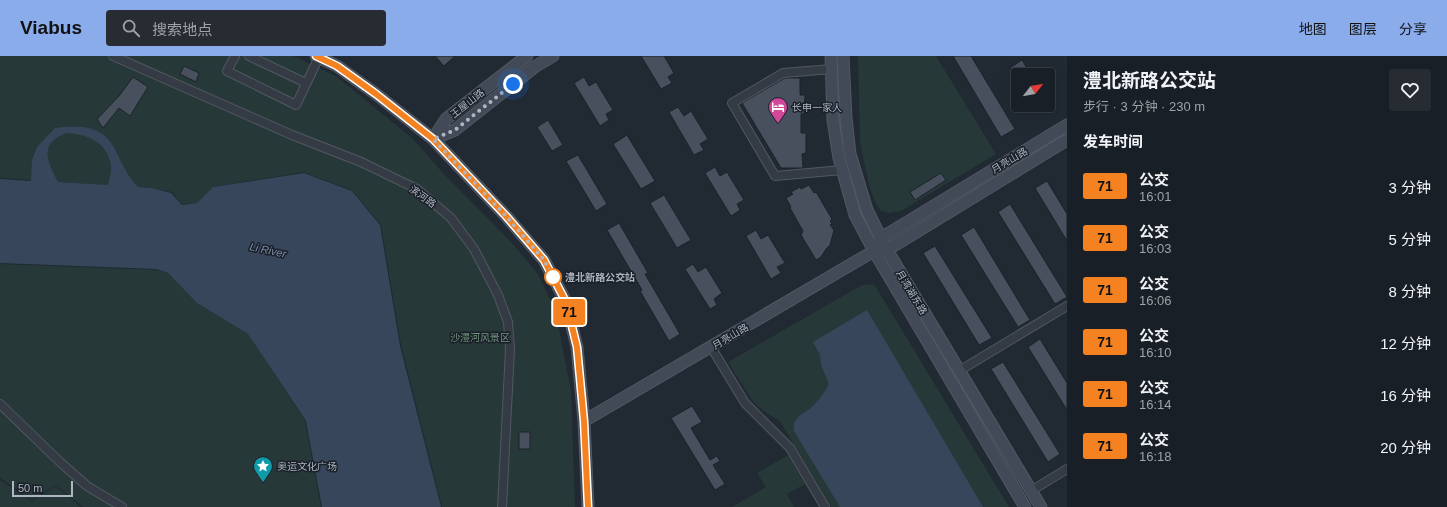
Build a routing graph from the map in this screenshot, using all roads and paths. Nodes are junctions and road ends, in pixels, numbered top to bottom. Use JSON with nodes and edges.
{"nodes":[{"id":1,"x":113,"y":56,"type":"edge"},
{"id":2,"x":234,"y":56,"type":"edge"},
{"id":3,"x":249,"y":56,"type":"edge"},
{"id":4,"x":528,"y":56,"type":"edge"},
{"id":5,"x":831,"y":56,"type":"edge"},
{"id":6,"x":843,"y":56,"type":"edge"},
{"id":7,"x":318,"y":57,"type":"edge"},
{"id":8,"x":549,"y":57,"type":"edge"},
{"id":9,"x":536,"y":66,"type":"junction"},
{"id":10,"x":832,"y":69,"type":"junction"},
{"id":11,"x":306,"y":83,"type":"junction"},
{"id":12,"x":1067,"y":125,"type":"edge"},
{"id":13,"x":433,"y":139,"type":"junction"},
{"id":14,"x":1067,"y":140,"type":"edge"},
{"id":15,"x":842,"y":170,"type":"junction"},
{"id":16,"x":881,"y":238,"type":"junction"},
{"id":17,"x":887,"y":250,"type":"junction"},
{"id":18,"x":874,"y":251,"type":"junction"},
{"id":19,"x":1067,"y":306,"type":"edge"},
{"id":20,"x":711,"y":347,"type":"junction"},
{"id":21,"x":959,"y":371,"type":"junction"},
{"id":22,"x":0,"y":404,"type":"edge"},
{"id":23,"x":584,"y":421,"type":"junction"},
{"id":24,"x":1067,"y":469,"type":"edge"},
{"id":25,"x":1031,"y":491,"type":"junction"},
{"id":26,"x":122,"y":507,"type":"edge"},
{"id":27,"x":502,"y":507,"type":"edge"},
{"id":28,"x":588,"y":507,"type":"edge"},
{"id":29,"x":825,"y":507,"type":"edge"},
{"id":30,"x":1025,"y":507,"type":"edge"},
{"id":31,"x":1040,"y":507,"type":"edge"}],
"edges":[{"from":1,"to":27,"type":"street","name":"滨河路"},
{"from":2,"to":11,"type":"street"},
{"from":3,"to":11,"type":"street"},
{"from":4,"to":9,"type":"street"},
{"from":4,"to":13,"type":"street","name":"王屋山路"},
{"from":5,"to":10,"type":"street","name":"月湾湖东路"},
{"from":6,"to":16,"type":"street","name":"月湾湖东路"},
{"from":7,"to":11,"type":"street"},
{"from":7,"to":13,"type":"street"},
{"from":8,"to":9,"type":"street","name":"王屋山路"},
{"from":9,"to":13,"type":"street","name":"王屋山路"},
{"from":10,"to":15,"type":"street","name":"月湾湖东路"},
{"from":10,"to":15,"type":"street"},
{"from":12,"to":16,"type":"street","name":"月亮山路"},
{"from":13,"to":23,"type":"street"},
{"from":14,"to":17,"type":"street","name":"月亮山路"},
{"from":15,"to":18,"type":"street","name":"月湾湖东路"},
{"from":16,"to":17,"type":"street","name":"月湾湖东路"},
{"from":16,"to":18,"type":"street"},
{"from":17,"to":18,"type":"street","name":"月亮山路"},
{"from":17,"to":21,"type":"street","name":"月湾湖东路"},
{"from":18,"to":20,"type":"street","name":"月亮山路"},
{"from":18,"to":30,"type":"street","name":"月湾湖东路"},
{"from":19,"to":21,"type":"street"},
{"from":20,"to":23,"type":"street","name":"月亮山路"},
{"from":20,"to":29,"type":"street"},
{"from":21,"to":25,"type":"street","name":"月湾湖东路"},
{"from":22,"to":26,"type":"street"},
{"from":23,"to":28,"type":"street"},
{"from":24,"to":25,"type":"street"},
{"from":25,"to":31,"type":"street","name":"月湾湖东路"}]}
